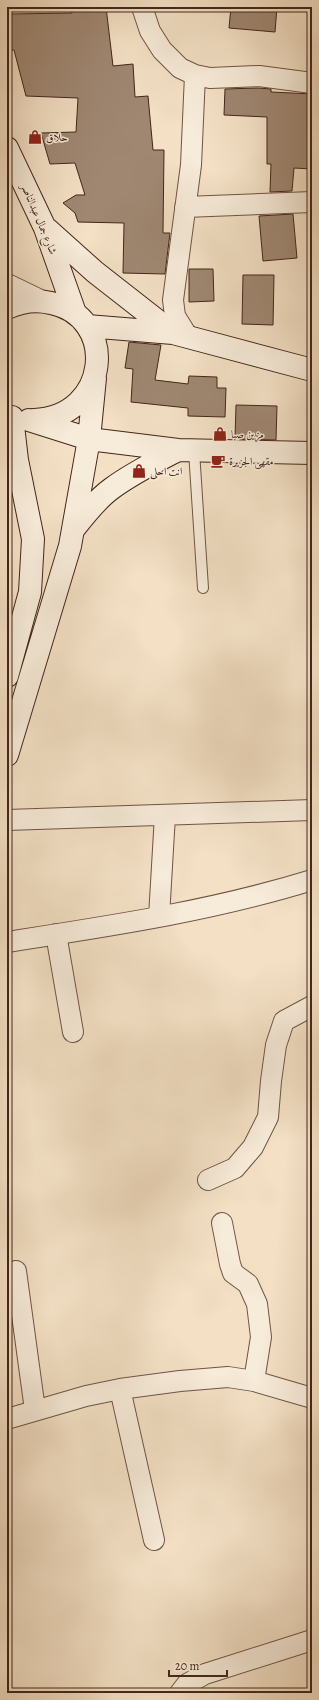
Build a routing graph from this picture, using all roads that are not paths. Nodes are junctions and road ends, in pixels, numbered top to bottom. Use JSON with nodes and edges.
{"nodes":[{"id":1,"x":142,"y":7,"type":"edge"},
{"id":2,"x":195,"y":75,"type":"junction"},
{"id":3,"x":312,"y":83,"type":"edge"},
{"id":4,"x":7,"y":148,"type":"edge"},
{"id":5,"x":312,"y":202,"type":"edge"},
{"id":6,"x":185,"y":207,"type":"junction"},
{"id":7,"x":45,"y":228,"type":"junction"},
{"id":8,"x":7,"y":285,"type":"edge"},
{"id":9,"x":38,"y":300,"type":"junction"},
{"id":10,"x":7,"y":308,"type":"edge"},
{"id":11,"x":81,"y":320,"type":"junction"},
{"id":12,"x":180,"y":335,"type":"junction"},
{"id":13,"x":312,"y":370,"type":"edge"},
{"id":14,"x":95,"y":378,"type":"junction"},
{"id":15,"x":16,"y":417,"type":"edge"},
{"id":16,"x":89,"y":439,"type":"junction"},
{"id":17,"x":186,"y":450,"type":"junction"},
{"id":18,"x":312,"y":453,"type":"edge"},
{"id":19,"x":73,"y":531,"type":"junction"},
{"id":20,"x":203,"y":588,"type":"dead end"},
{"id":21,"x":7,"y":676,"type":"edge"},
{"id":22,"x":7,"y":755,"type":"edge"},
{"id":23,"x":312,"y":810,"type":"edge"},
{"id":24,"x":165,"y":815,"type":"junction"},
{"id":25,"x":7,"y":820,"type":"edge"},
{"id":26,"x":312,"y":880,"type":"edge"},
{"id":27,"x":159,"y":917,"type":"junction"},
{"id":28,"x":56,"y":934,"type":"junction"},
{"id":29,"x":7,"y":942,"type":"edge"},
{"id":30,"x":312,"y":1006,"type":"edge"},
{"id":31,"x":73,"y":1032,"type":"dead end"},
{"id":32,"x":208,"y":1180,"type":"dead end"},
{"id":33,"x":222,"y":1223,"type":"dead end"},
{"id":34,"x":16,"y":1271,"type":"dead end"},
{"id":35,"x":254,"y":1381,"type":"junction"},
{"id":36,"x":120,"y":1389,"type":"junction"},
{"id":37,"x":312,"y":1398,"type":"edge"},
{"id":38,"x":35,"y":1410,"type":"junction"},
{"id":39,"x":7,"y":1419,"type":"edge"},
{"id":40,"x":154,"y":1540,"type":"dead end"},
{"id":41,"x":312,"y":1640,"type":"edge"},
{"id":42,"x":180,"y":1693,"type":"edge"}],
"edges":[{"from":1,"to":2,"type":"street"},
{"from":2,"to":3,"type":"street"},
{"from":2,"to":6,"type":"street"},
{"from":4,"to":7,"type":"main road","name":"شارع جمال عبدالناصر"},
{"from":5,"to":6,"type":"street"},
{"from":6,"to":12,"type":"street"},
{"from":7,"to":11,"type":"main road","name":"شارع جمال عبدالناصر"},
{"from":7,"to":12,"type":"main road"},
{"from":8,"to":9,"type":"main road"},
{"from":9,"to":10,"type":"main road"},
{"from":9,"to":11,"type":"main road"},
{"from":11,"to":12,"type":"main road"},
{"from":11,"to":14,"type":"main road","name":"شارع جمال عبدالناصر"},
{"from":12,"to":13,"type":"main road"},
{"from":14,"to":15,"type":"main road"},
{"from":14,"to":16,"type":"main road","name":"شارع جمال عبدالناصر"},
{"from":15,"to":16,"type":"main road"},
{"from":15,"to":21,"type":"main road"},
{"from":16,"to":17,"type":"main road"},
{"from":16,"to":19,"type":"main road","name":"شارع جمال عبدالناصر"},
{"from":17,"to":18,"type":"main road"},
{"from":17,"to":19,"type":"main road"},
{"from":17,"to":20,"type":"lane"},
{"from":19,"to":22,"type":"main road","name":"شارع جمال عبدالناصر"},
{"from":23,"to":24,"type":"street"},
{"from":24,"to":25,"type":"street"},
{"from":24,"to":27,"type":"street"},
{"from":26,"to":27,"type":"street"},
{"from":27,"to":28,"type":"street"},
{"from":28,"to":29,"type":"street"},
{"from":28,"to":31,"type":"street"},
{"from":30,"to":32,"type":"street"},
{"from":33,"to":35,"type":"street"},
{"from":34,"to":38,"type":"street"},
{"from":35,"to":36,"type":"street"},
{"from":35,"to":37,"type":"street"},
{"from":36,"to":38,"type":"street"},
{"from":36,"to":40,"type":"street"},
{"from":38,"to":39,"type":"street"},
{"from":41,"to":42,"type":"street"}]}
